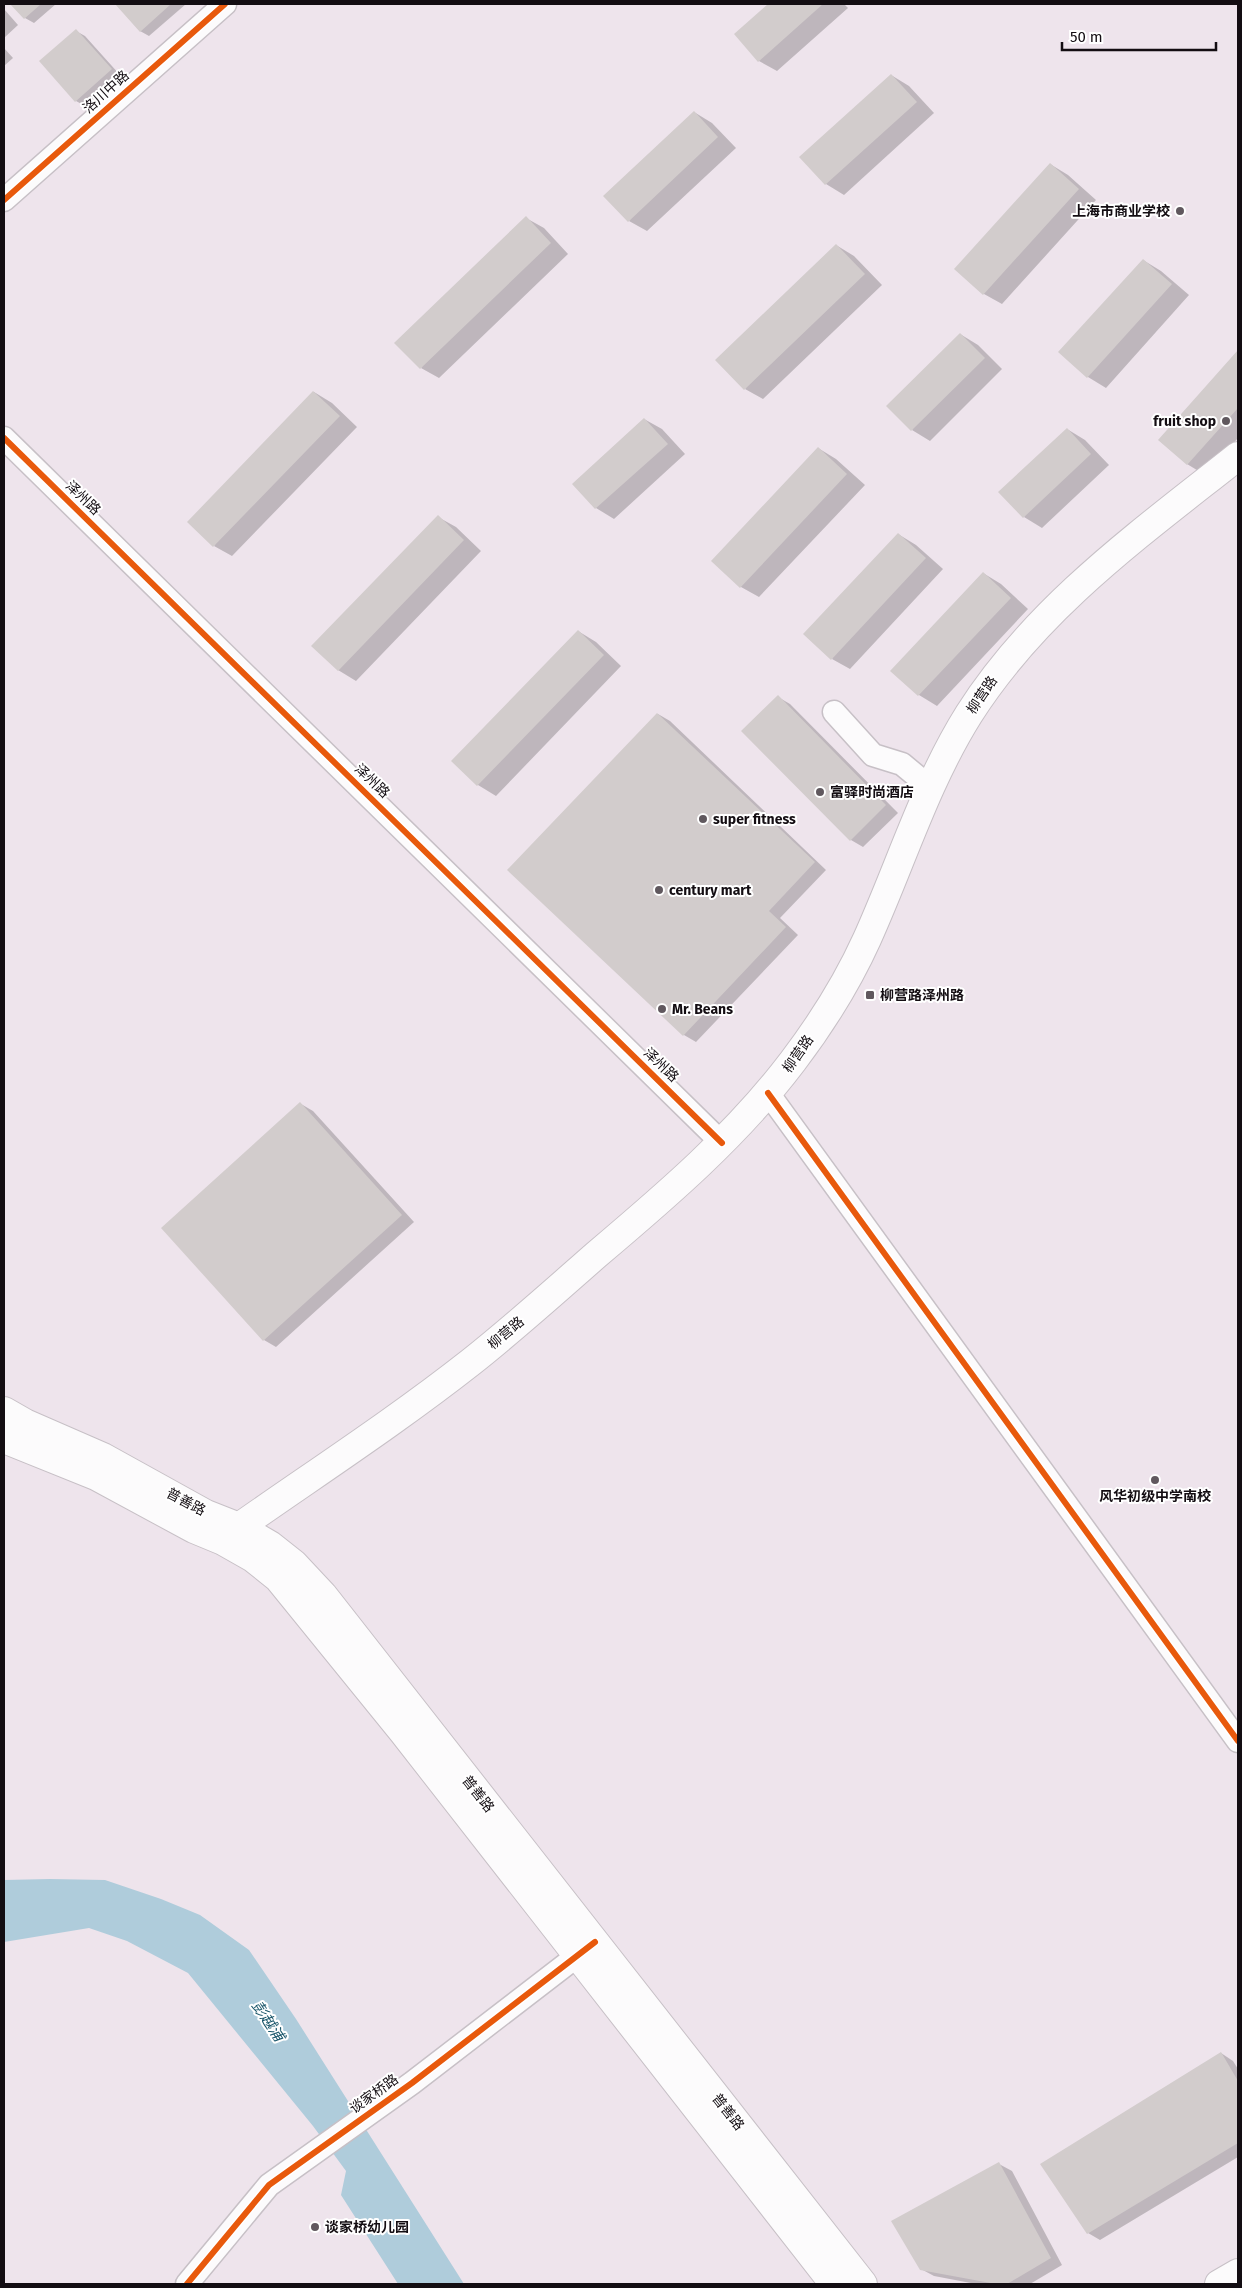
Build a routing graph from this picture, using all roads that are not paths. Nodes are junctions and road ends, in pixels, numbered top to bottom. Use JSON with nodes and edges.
{"nodes":[{"id":1,"x":225,"y":4,"type":"edge"},
{"id":2,"x":4,"y":200,"type":"edge"},
{"id":3,"x":4,"y":438,"type":"edge"},
{"id":4,"x":1238,"y":456,"type":"edge"},
{"id":5,"x":834,"y":712,"type":"dead end"},
{"id":6,"x":931,"y":788,"type":"junction"},
{"id":7,"x":768,"y":1093,"type":"junction"},
{"id":8,"x":722,"y":1143,"type":"junction"},
{"id":9,"x":4,"y":1411,"type":"edge"},
{"id":10,"x":4,"y":1439,"type":"edge"},
{"id":11,"x":231,"y":1534,"type":"junction"},
{"id":12,"x":1238,"y":1742,"type":"edge"},
{"id":13,"x":586,"y":1949,"type":"junction"},
{"id":14,"x":1238,"y":2273,"type":"edge"},
{"id":15,"x":187,"y":2284,"type":"edge"},
{"id":16,"x":834,"y":2284,"type":"edge"},
{"id":17,"x":863,"y":2284,"type":"edge"},
{"id":18,"x":1219,"y":2284,"type":"edge"}],
"edges":[{"from":1,"to":2,"type":"street","name":"洛川中路"},
{"from":3,"to":8,"type":"street","name":"泽州路"},
{"from":4,"to":6,"type":"main road","name":"柳营路"},
{"from":5,"to":6,"type":"street"},
{"from":6,"to":7,"type":"main road","name":"柳营路"},
{"from":7,"to":8,"type":"main road","name":"柳营路"},
{"from":7,"to":12,"type":"street"},
{"from":8,"to":11,"type":"main road","name":"柳营路"},
{"from":9,"to":11,"type":"main road","name":"普善路"},
{"from":10,"to":11,"type":"main road","name":"普善路"},
{"from":11,"to":13,"type":"main road","name":"普善路"},
{"from":13,"to":15,"type":"street","name":"谈家桥路"},
{"from":13,"to":16,"type":"main road","name":"普善路"},
{"from":13,"to":17,"type":"main road","name":"普善路"},
{"from":14,"to":18,"type":"main road"}]}
